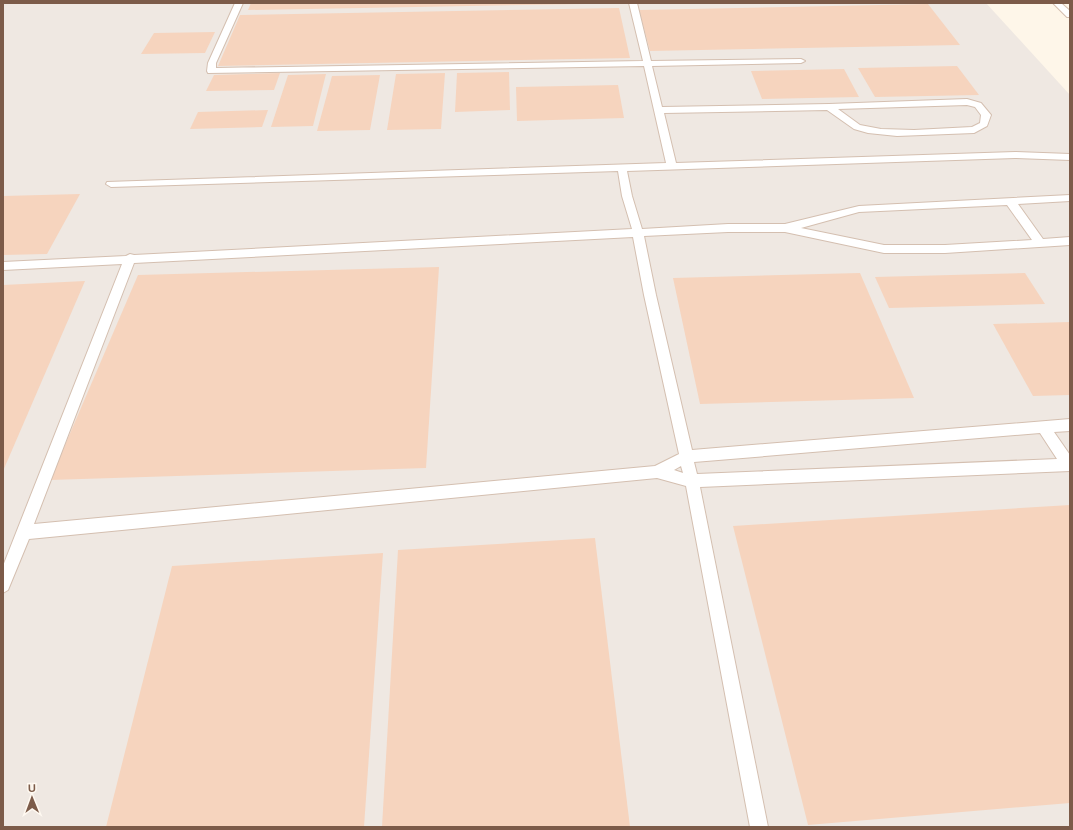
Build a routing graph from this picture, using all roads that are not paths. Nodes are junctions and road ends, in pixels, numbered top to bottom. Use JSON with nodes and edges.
{"nodes":[{"id":1,"x":239,"y":3,"type":"edge"},
{"id":2,"x":633,"y":3,"type":"edge"},
{"id":3,"x":1057,"y":3,"type":"edge"},
{"id":4,"x":1070,"y":15,"type":"edge"},
{"id":5,"x":801,"y":60,"type":"dead end"},
{"id":6,"x":647,"y":64,"type":"junction"},
{"id":7,"x":829,"y":107,"type":"junction"},
{"id":8,"x":658,"y":110,"type":"junction"},
{"id":9,"x":1070,"y":157,"type":"edge"},
{"id":10,"x":672,"y":166,"type":"junction"},
{"id":11,"x":622,"y":168,"type":"junction"},
{"id":12,"x":111,"y":184,"type":"dead end"},
{"id":13,"x":1070,"y":198,"type":"edge"},
{"id":14,"x":1010,"y":201,"type":"junction"},
{"id":15,"x":785,"y":228,"type":"junction"},
{"id":16,"x":638,"y":233,"type":"junction"},
{"id":17,"x":1070,"y":241,"type":"edge"},
{"id":18,"x":1040,"y":243,"type":"junction"},
{"id":19,"x":130,"y":258,"type":"junction"},
{"id":20,"x":3,"y":266,"type":"edge"},
{"id":21,"x":1070,"y":425,"type":"edge"},
{"id":22,"x":1043,"y":427,"type":"junction"},
{"id":23,"x":686,"y":457,"type":"junction"},
{"id":24,"x":1069,"y":465,"type":"edge"},
{"id":25,"x":657,"y":472,"type":"junction"},
{"id":26,"x":691,"y":481,"type":"junction"},
{"id":27,"x":24,"y":532,"type":"junction"},
{"id":28,"x":3,"y":585,"type":"edge"},
{"id":29,"x":759,"y":827,"type":"edge"}],
"edges":[{"from":1,"to":6,"type":"lane"},
{"from":2,"to":6,"type":"lane"},
{"from":3,"to":4,"type":"lane"},
{"from":5,"to":6,"type":"lane"},
{"from":6,"to":8,"type":"lane"},
{"from":7,"to":7,"type":"lane"},
{"from":7,"to":8,"type":"lane"},
{"from":8,"to":10,"type":"lane"},
{"from":9,"to":10,"type":"lane"},
{"from":10,"to":11,"type":"lane"},
{"from":11,"to":12,"type":"lane"},
{"from":11,"to":16,"type":"lane"},
{"from":13,"to":14,"type":"lane"},
{"from":14,"to":15,"type":"lane"},
{"from":14,"to":18,"type":"lane"},
{"from":15,"to":16,"type":"lane"},
{"from":15,"to":18,"type":"lane"},
{"from":16,"to":19,"type":"lane"},
{"from":16,"to":23,"type":"lane"},
{"from":17,"to":18,"type":"lane"},
{"from":19,"to":20,"type":"lane"},
{"from":19,"to":27,"type":"lane"},
{"from":21,"to":22,"type":"lane"},
{"from":22,"to":23,"type":"lane"},
{"from":22,"to":24,"type":"lane"},
{"from":23,"to":25,"type":"lane"},
{"from":23,"to":26,"type":"lane"},
{"from":24,"to":26,"type":"lane"},
{"from":25,"to":26,"type":"lane"},
{"from":25,"to":27,"type":"lane"},
{"from":26,"to":29,"type":"lane"},
{"from":27,"to":28,"type":"lane"}]}
